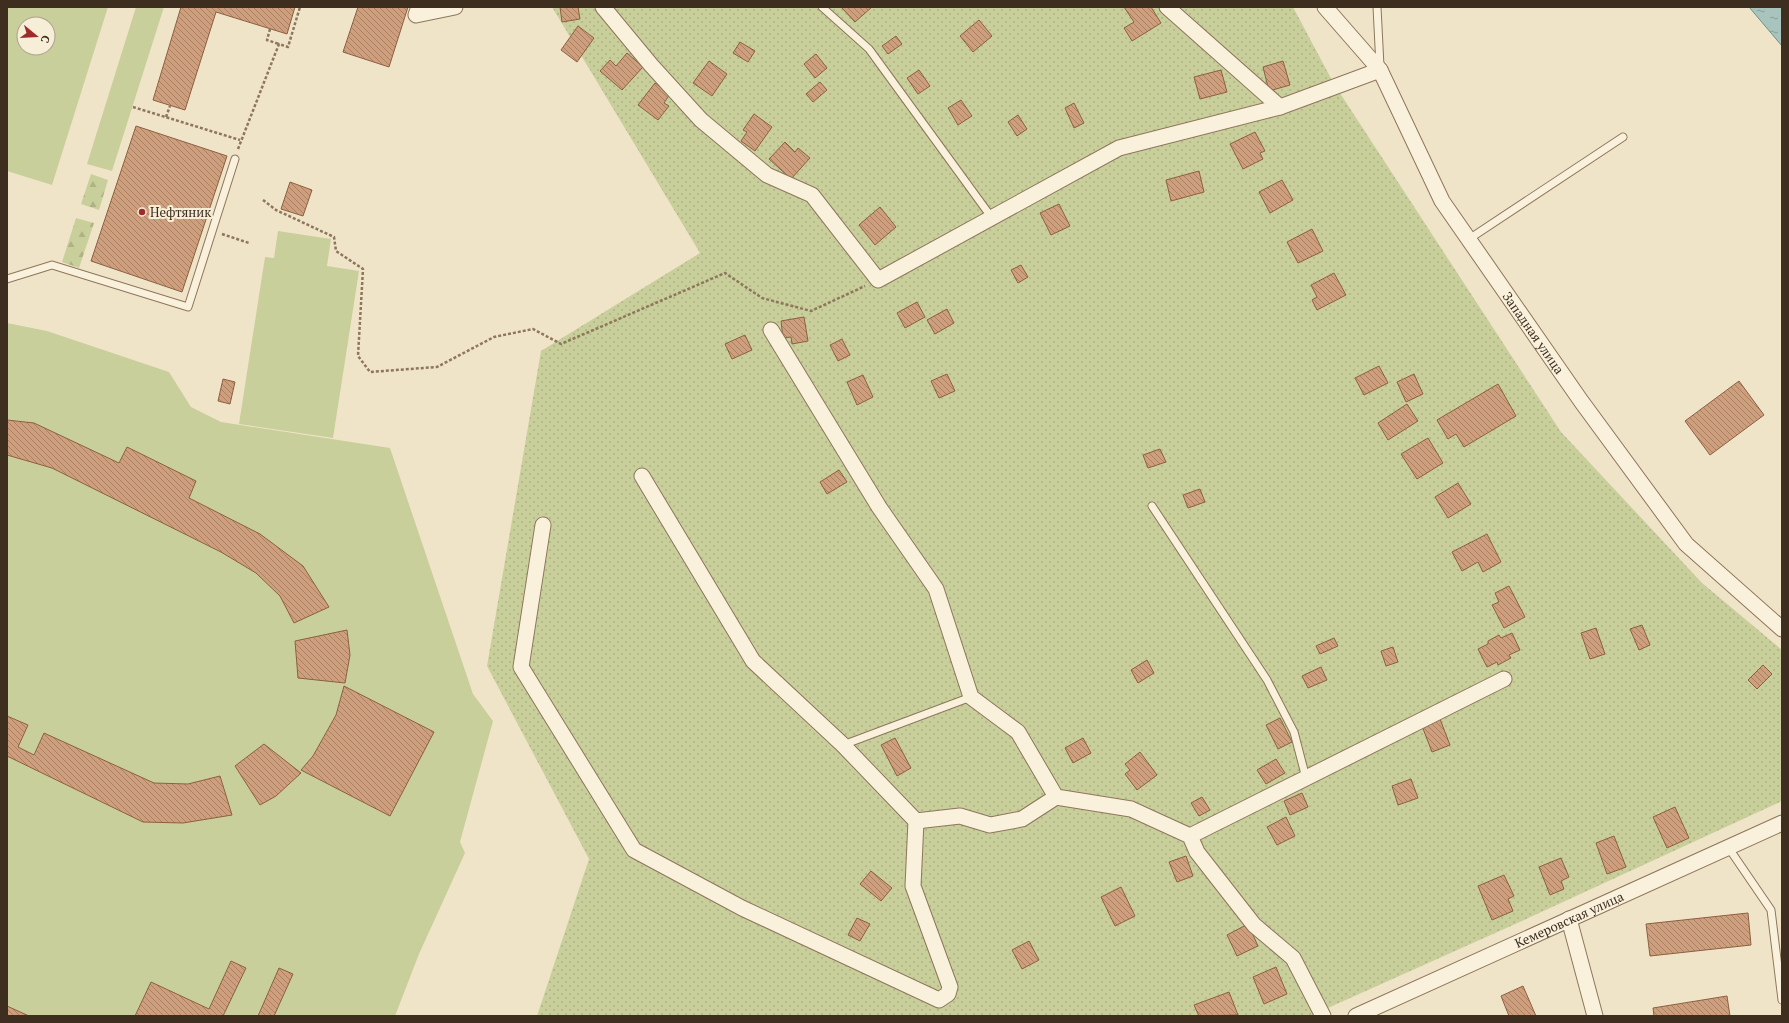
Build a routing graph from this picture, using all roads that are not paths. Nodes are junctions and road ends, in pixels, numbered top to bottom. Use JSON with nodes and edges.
{"nodes":[{"id":1,"x":419,"y":7,"type":"edge"},
{"id":2,"x":455,"y":7,"type":"edge"},
{"id":3,"x":603,"y":7,"type":"edge"},
{"id":4,"x":822,"y":7,"type":"edge"},
{"id":5,"x":1167,"y":7,"type":"edge"},
{"id":6,"x":1325,"y":7,"type":"edge"},
{"id":7,"x":1377,"y":7,"type":"edge"},
{"id":8,"x":1380,"y":70,"type":"junction"},
{"id":9,"x":1280,"y":107,"type":"junction"},
{"id":10,"x":1623,"y":137,"type":"dead end"},
{"id":11,"x":234,"y":159,"type":"road end"},
{"id":12,"x":992,"y":218,"type":"junction"},
{"id":13,"x":1469,"y":239,"type":"junction"},
{"id":14,"x":7,"y":279,"type":"edge"},
{"id":15,"x":771,"y":330,"type":"dead end"},
{"id":16,"x":642,"y":476,"type":"dead end"},
{"id":17,"x":1152,"y":506,"type":"dead end"},
{"id":18,"x":543,"y":525,"type":"dead end"},
{"id":19,"x":1782,"y":629,"type":"edge"},
{"id":20,"x":1504,"y":679,"type":"dead end"},
{"id":21,"x":971,"y":697,"type":"junction"},
{"id":22,"x":843,"y":745,"type":"junction"},
{"id":23,"x":1306,"y":778,"type":"junction"},
{"id":24,"x":1056,"y":797,"type":"junction"},
{"id":25,"x":916,"y":820,"type":"junction"},
{"id":26,"x":1782,"y":823,"type":"edge"},
{"id":27,"x":1190,"y":836,"type":"junction"},
{"id":28,"x":1728,"y":847,"type":"junction"},
{"id":29,"x":1570,"y":919,"type":"junction"},
{"id":30,"x":1782,"y":1000,"type":"edge"},
{"id":31,"x":1323,"y":1016,"type":"edge"},
{"id":32,"x":1356,"y":1016,"type":"edge"},
{"id":33,"x":1595,"y":1016,"type":"edge"}],
"edges":[{"from":1,"to":2,"type":"street"},
{"from":3,"to":12,"type":"street"},
{"from":4,"to":12,"type":"lane"},
{"from":5,"to":9,"type":"street"},
{"from":6,"to":8,"type":"street","name":"Западная улица"},
{"from":7,"to":8,"type":"lane"},
{"from":8,"to":9,"type":"street"},
{"from":8,"to":13,"type":"street","name":"Западная улица"},
{"from":9,"to":12,"type":"street"},
{"from":10,"to":13,"type":"lane"},
{"from":11,"to":14,"type":"lane"},
{"from":13,"to":19,"type":"street","name":"Западная улица"},
{"from":15,"to":21,"type":"street"},
{"from":16,"to":22,"type":"street"},
{"from":17,"to":23,"type":"lane"},
{"from":18,"to":25,"type":"street"},
{"from":20,"to":23,"type":"street"},
{"from":21,"to":22,"type":"lane"},
{"from":21,"to":24,"type":"street"},
{"from":22,"to":25,"type":"street"},
{"from":23,"to":27,"type":"street"},
{"from":24,"to":25,"type":"street"},
{"from":24,"to":27,"type":"street"},
{"from":26,"to":28,"type":"street","name":"Кемеровская улица"},
{"from":27,"to":31,"type":"street"},
{"from":28,"to":29,"type":"street","name":"Кемеровская улица"},
{"from":28,"to":30,"type":"lane"},
{"from":29,"to":32,"type":"street","name":"Кемеровская улица"},
{"from":29,"to":33,"type":"street"}]}
